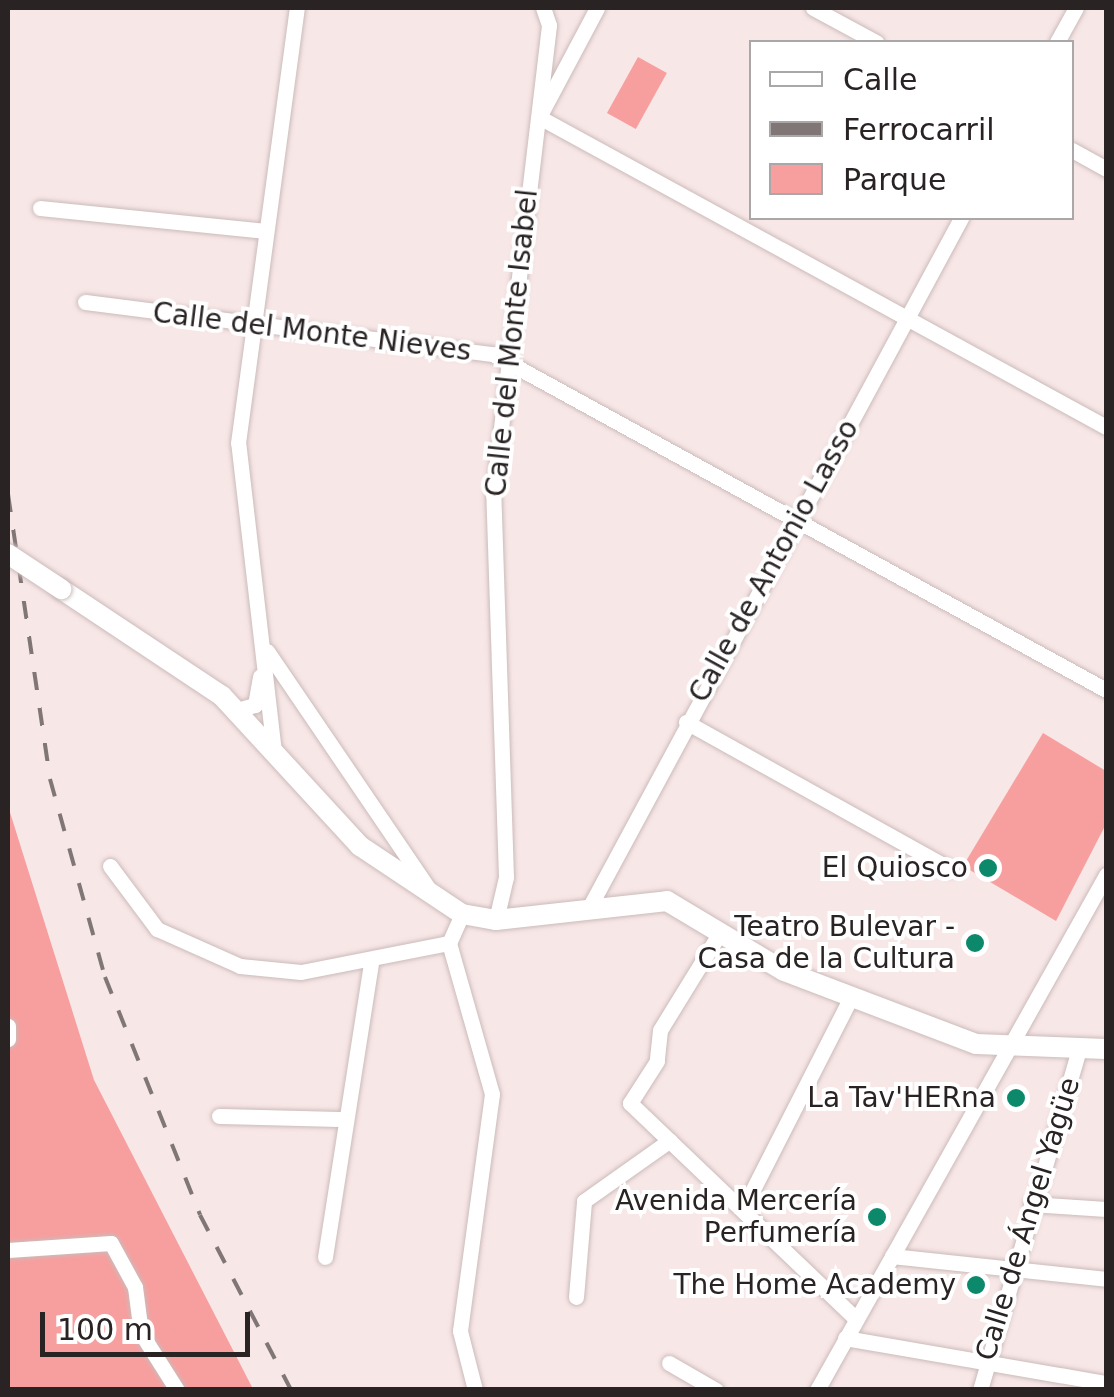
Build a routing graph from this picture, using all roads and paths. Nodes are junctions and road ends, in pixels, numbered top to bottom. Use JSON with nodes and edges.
{"nodes":[{"id":1,"x":297,"y":8,"type":"edge"},
{"id":2,"x":542,"y":8,"type":"edge"},
{"id":3,"x":597,"y":8,"type":"edge"},
{"id":4,"x":812,"y":8,"type":"edge"},
{"id":5,"x":1076,"y":8,"type":"edge"},
{"id":6,"x":872,"y":40,"type":"edge"},
{"id":7,"x":1058,"y":40,"type":"edge"},
{"id":8,"x":539,"y":117,"type":"junction"},
{"id":9,"x":1074,"y":151,"type":"edge"},
{"id":10,"x":1106,"y":170,"type":"edge"},
{"id":11,"x":40,"y":208,"type":"dead end"},
{"id":12,"x":960,"y":220,"type":"edge"},
{"id":13,"x":266,"y":231,"type":"junction"},
{"id":14,"x":85,"y":302,"type":"dead end"},
{"id":15,"x":906,"y":319,"type":"junction"},
{"id":16,"x":255,"y":328,"type":"junction"},
{"id":17,"x":506,"y":361,"type":"junction"},
{"id":18,"x":1106,"y":427,"type":"edge"},
{"id":19,"x":796,"y":521,"type":"junction"},
{"id":20,"x":8,"y":554,"type":"edge"},
{"id":21,"x":264,"y":648,"type":"junction"},
{"id":22,"x":1106,"y":690,"type":"edge"},
{"id":23,"x":237,"y":710,"type":"junction"},
{"id":24,"x":686,"y":722,"type":"junction"},
{"id":25,"x":274,"y":753,"type":"junction"},
{"id":26,"x":110,"y":866,"type":"dead end"},
{"id":27,"x":950,"y":870,"type":"dead end"},
{"id":28,"x":1106,"y":875,"type":"edge"},
{"id":29,"x":434,"y":899,"type":"junction"},
{"id":30,"x":590,"y":906,"type":"junction"},
{"id":31,"x":462,"y":914,"type":"junction"},
{"id":32,"x":496,"y":920,"type":"junction"},
{"id":33,"x":720,"y":930,"type":"junction"},
{"id":34,"x":449,"y":943,"type":"junction"},
{"id":35,"x":371,"y":962,"type":"junction"},
{"id":36,"x":850,"y":999,"type":"junction"},
{"id":37,"x":8,"y":1026,"type":"edge"},
{"id":38,"x":8,"y":1039,"type":"edge"},
{"id":39,"x":1012,"y":1047,"type":"junction"},
{"id":40,"x":1079,"y":1049,"type":"junction"},
{"id":41,"x":1106,"y":1049,"type":"edge"},
{"id":42,"x":219,"y":1116,"type":"dead end"},
{"id":43,"x":341,"y":1120,"type":"junction"},
{"id":44,"x":670,"y":1140,"type":"junction"},
{"id":45,"x":1031,"y":1204,"type":"junction"},
{"id":46,"x":743,"y":1208,"type":"junction"},
{"id":47,"x":1106,"y":1209,"type":"edge"},
{"id":48,"x":8,"y":1250,"type":"edge"},
{"id":49,"x":892,"y":1256,"type":"junction"},
{"id":50,"x":325,"y":1257,"type":"dead end"},
{"id":51,"x":1010,"y":1269,"type":"junction"},
{"id":52,"x":1106,"y":1279,"type":"edge"},
{"id":53,"x":576,"y":1297,"type":"dead end"},
{"id":54,"x":856,"y":1319,"type":"junction"},
{"id":55,"x":846,"y":1338,"type":"junction"},
{"id":56,"x":669,"y":1363,"type":"dead end"},
{"id":57,"x":984,"y":1363,"type":"junction"},
{"id":58,"x":1106,"y":1383,"type":"edge"},
{"id":59,"x":177,"y":1390,"type":"edge"},
{"id":60,"x":474,"y":1390,"type":"edge"},
{"id":61,"x":716,"y":1390,"type":"edge"},
{"id":62,"x":817,"y":1390,"type":"edge"},
{"id":63,"x":980,"y":1390,"type":"edge"}],
"edges":[{"from":1,"to":13,"type":"street"},
{"from":2,"to":8,"type":"street","name":"Calle del Monte Isabel"},
{"from":3,"to":8,"type":"street"},
{"from":4,"to":6,"type":"street"},
{"from":5,"to":7,"type":"street"},
{"from":8,"to":15,"type":"street"},
{"from":8,"to":17,"type":"street","name":"Calle del Monte Isabel"},
{"from":9,"to":10,"type":"street"},
{"from":11,"to":13,"type":"street"},
{"from":12,"to":15,"type":"street","name":"Calle de Antonio Lasso"},
{"from":13,"to":16,"type":"street"},
{"from":14,"to":16,"type":"street","name":"Calle del Monte Nieves"},
{"from":15,"to":18,"type":"street"},
{"from":15,"to":19,"type":"street","name":"Calle de Antonio Lasso"},
{"from":16,"to":17,"type":"street","name":"Calle del Monte Nieves"},
{"from":16,"to":21,"type":"street"},
{"from":17,"to":19,"type":"street","name":"Calle del Monte Nieves"},
{"from":17,"to":32,"type":"street","name":"Calle del Monte Isabel"},
{"from":19,"to":22,"type":"street","name":"Calle del Monte Nieves"},
{"from":19,"to":24,"type":"street","name":"Calle de Antonio Lasso"},
{"from":20,"to":23,"type":"main road","bridge":true},
{"from":21,"to":23,"type":"street"},
{"from":21,"to":25,"type":"street"},
{"from":21,"to":29,"type":"street"},
{"from":23,"to":25,"type":"main road"},
{"from":24,"to":27,"type":"street"},
{"from":24,"to":30,"type":"street","name":"Calle de Antonio Lasso"},
{"from":25,"to":29,"type":"main road"},
{"from":26,"to":35,"type":"street"},
{"from":28,"to":39,"type":"street"},
{"from":29,"to":31,"type":"main road"},
{"from":30,"to":32,"type":"main road"},
{"from":30,"to":33,"type":"main road"},
{"from":31,"to":32,"type":"main road"},
{"from":31,"to":34,"type":"street"},
{"from":33,"to":36,"type":"main road"},
{"from":33,"to":44,"type":"street"},
{"from":34,"to":35,"type":"street"},
{"from":34,"to":60,"type":"street"},
{"from":35,"to":43,"type":"street"},
{"from":36,"to":39,"type":"main road"},
{"from":36,"to":46,"type":"street"},
{"from":37,"to":38,"type":"street"},
{"from":39,"to":40,"type":"main road"},
{"from":39,"to":49,"type":"street"},
{"from":40,"to":41,"type":"main road"},
{"from":40,"to":45,"type":"street","name":"Calle de Ángel Yagüe"},
{"from":42,"to":43,"type":"street"},
{"from":43,"to":50,"type":"street"},
{"from":44,"to":46,"type":"street"},
{"from":44,"to":53,"type":"street"},
{"from":45,"to":47,"type":"street"},
{"from":45,"to":51,"type":"street","name":"Calle de Ángel Yagüe"},
{"from":46,"to":54,"type":"street"},
{"from":48,"to":59,"type":"street"},
{"from":49,"to":51,"type":"street"},
{"from":49,"to":54,"type":"street"},
{"from":51,"to":52,"type":"street"},
{"from":51,"to":57,"type":"street","name":"Calle de Ángel Yagüe"},
{"from":54,"to":55,"type":"street"},
{"from":55,"to":57,"type":"street"},
{"from":55,"to":62,"type":"street"},
{"from":56,"to":61,"type":"street"},
{"from":57,"to":58,"type":"street"},
{"from":57,"to":63,"type":"street","name":"Calle de Ángel Yagüe"}]}
